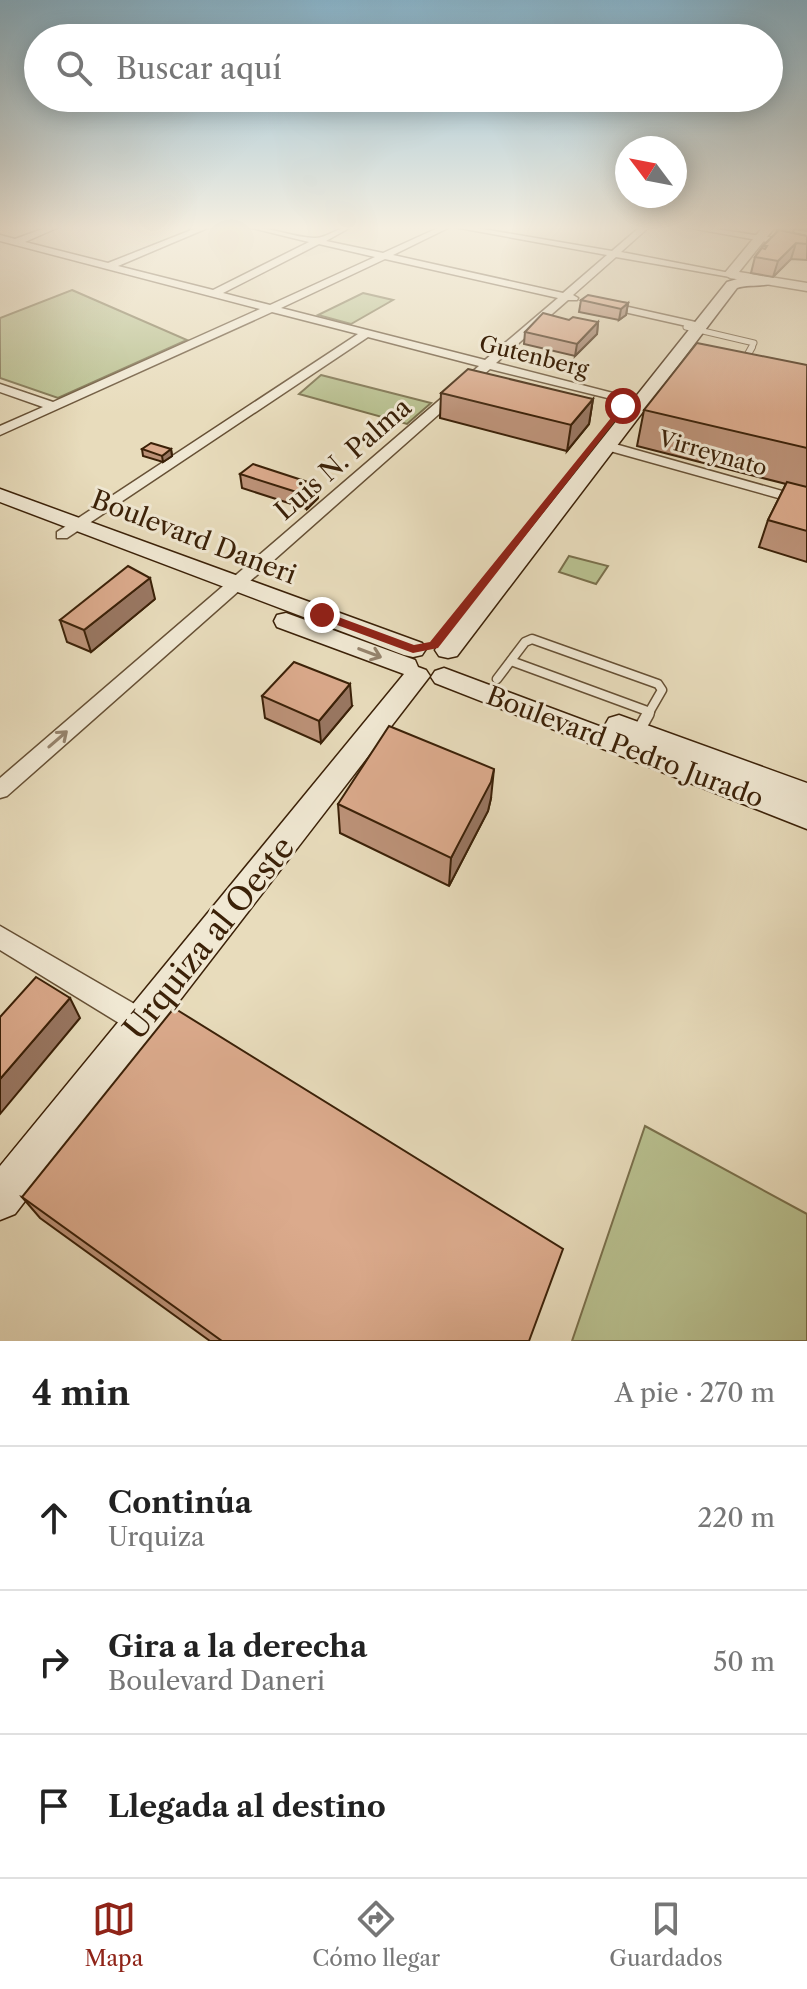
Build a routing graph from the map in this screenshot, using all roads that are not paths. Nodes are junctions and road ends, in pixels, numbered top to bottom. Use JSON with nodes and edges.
{"nodes":[{"id":1,"x":202,"y":290,"type":"edge"},
{"id":2,"x":222,"y":290,"type":"edge"},
{"id":3,"x":313,"y":290,"type":"edge"},
{"id":4,"x":536,"y":290,"type":"edge"},
{"id":5,"x":582,"y":290,"type":"edge"},
{"id":6,"x":719,"y":290,"type":"edge"},
{"id":7,"x":728,"y":290,"type":"edge"},
{"id":8,"x":215,"y":293,"type":"junction"},
{"id":9,"x":574,"y":298,"type":"junction"},
{"id":10,"x":597,"y":304,"type":"edge"},
{"id":11,"x":275,"y":308,"type":"junction"},
{"id":12,"x":693,"y":327,"type":"junction"},
{"id":13,"x":367,"y":333,"type":"junction"},
{"id":14,"x":488,"y":365,"type":"junction"},
{"id":15,"x":741,"y":365,"type":"edge"},
{"id":16,"x":0,"y":388,"type":"edge"},
{"id":17,"x":634,"y":402,"type":"junction"},
{"id":18,"x":53,"y":406,"type":"junction"},
{"id":19,"x":0,"y":431,"type":"edge"},
{"id":20,"x":608,"y":446,"type":"junction"},
{"id":21,"x":0,"y":495,"type":"edge"},
{"id":22,"x":807,"y":502,"type":"edge"},
{"id":23,"x":0,"y":512,"type":"edge"},
{"id":24,"x":70,"y":530,"type":"junction"},
{"id":25,"x":228,"y":589,"type":"junction"},
{"id":26,"x":431,"y":661,"type":"junction"},
{"id":27,"x":504,"y":670,"type":"junction"},
{"id":28,"x":644,"y":722,"type":"junction"},
{"id":29,"x":0,"y":790,"type":"edge"},
{"id":30,"x":807,"y":795,"type":"edge"},
{"id":31,"x":807,"y":817,"type":"edge"},
{"id":32,"x":0,"y":937,"type":"edge"},
{"id":33,"x":141,"y":1022,"type":"junction"},
{"id":34,"x":0,"y":1199,"type":"edge"}],
"edges":[{"from":1,"to":8,"type":"street","name":"Gutenberg"},
{"from":2,"to":8,"type":"street"},
{"from":3,"to":11,"type":"street"},
{"from":4,"to":9,"type":"street"},
{"from":5,"to":9,"type":"street","name":"Luis N. Palma"},
{"from":6,"to":12,"type":"main road"},
{"from":7,"to":12,"type":"main road"},
{"from":8,"to":11,"type":"street","name":"Gutenberg"},
{"from":9,"to":14,"type":"street","name":"Luis N. Palma"},
{"from":10,"to":12,"type":"street"},
{"from":11,"to":13,"type":"street","name":"Gutenberg"},
{"from":11,"to":18,"type":"street"},
{"from":12,"to":15,"type":"lane"},
{"from":12,"to":17,"type":"main road"},
{"from":13,"to":14,"type":"street","name":"Gutenberg"},
{"from":13,"to":24,"type":"street"},
{"from":14,"to":17,"type":"street","name":"Gutenberg"},
{"from":14,"to":25,"type":"street","name":"Luis N. Palma"},
{"from":16,"to":18,"type":"street"},
{"from":17,"to":20,"type":"main road"},
{"from":17,"to":26,"type":"main road"},
{"from":18,"to":19,"type":"street"},
{"from":20,"to":22,"type":"street","name":"Virreynato"},
{"from":20,"to":26,"type":"main road"},
{"from":21,"to":24,"type":"main road","name":"Boulevard Daneri"},
{"from":23,"to":24,"type":"main road","name":"Boulevard Daneri"},
{"from":24,"to":25,"type":"main road","name":"Boulevard Daneri"},
{"from":25,"to":26,"type":"main road","name":"Boulevard Daneri"},
{"from":29,"to":25,"type":"street","name":"Luis N. Palma","one_way":true},
{"from":26,"to":27,"type":"main road","name":"Boulevard Pedro Jurado"},
{"from":26,"to":31,"type":"main road","name":"Boulevard Pedro Jurado"},
{"from":26,"to":33,"type":"main road","name":"Urquiza al Oeste"},
{"from":27,"to":28,"type":"main road","name":"Boulevard Pedro Jurado"},
{"from":27,"to":28,"type":"lane"},
{"from":28,"to":30,"type":"main road","name":"Boulevard Pedro Jurado"},
{"from":32,"to":33,"type":"street"},
{"from":33,"to":34,"type":"main road","name":"Urquiza al Oeste"}]}
